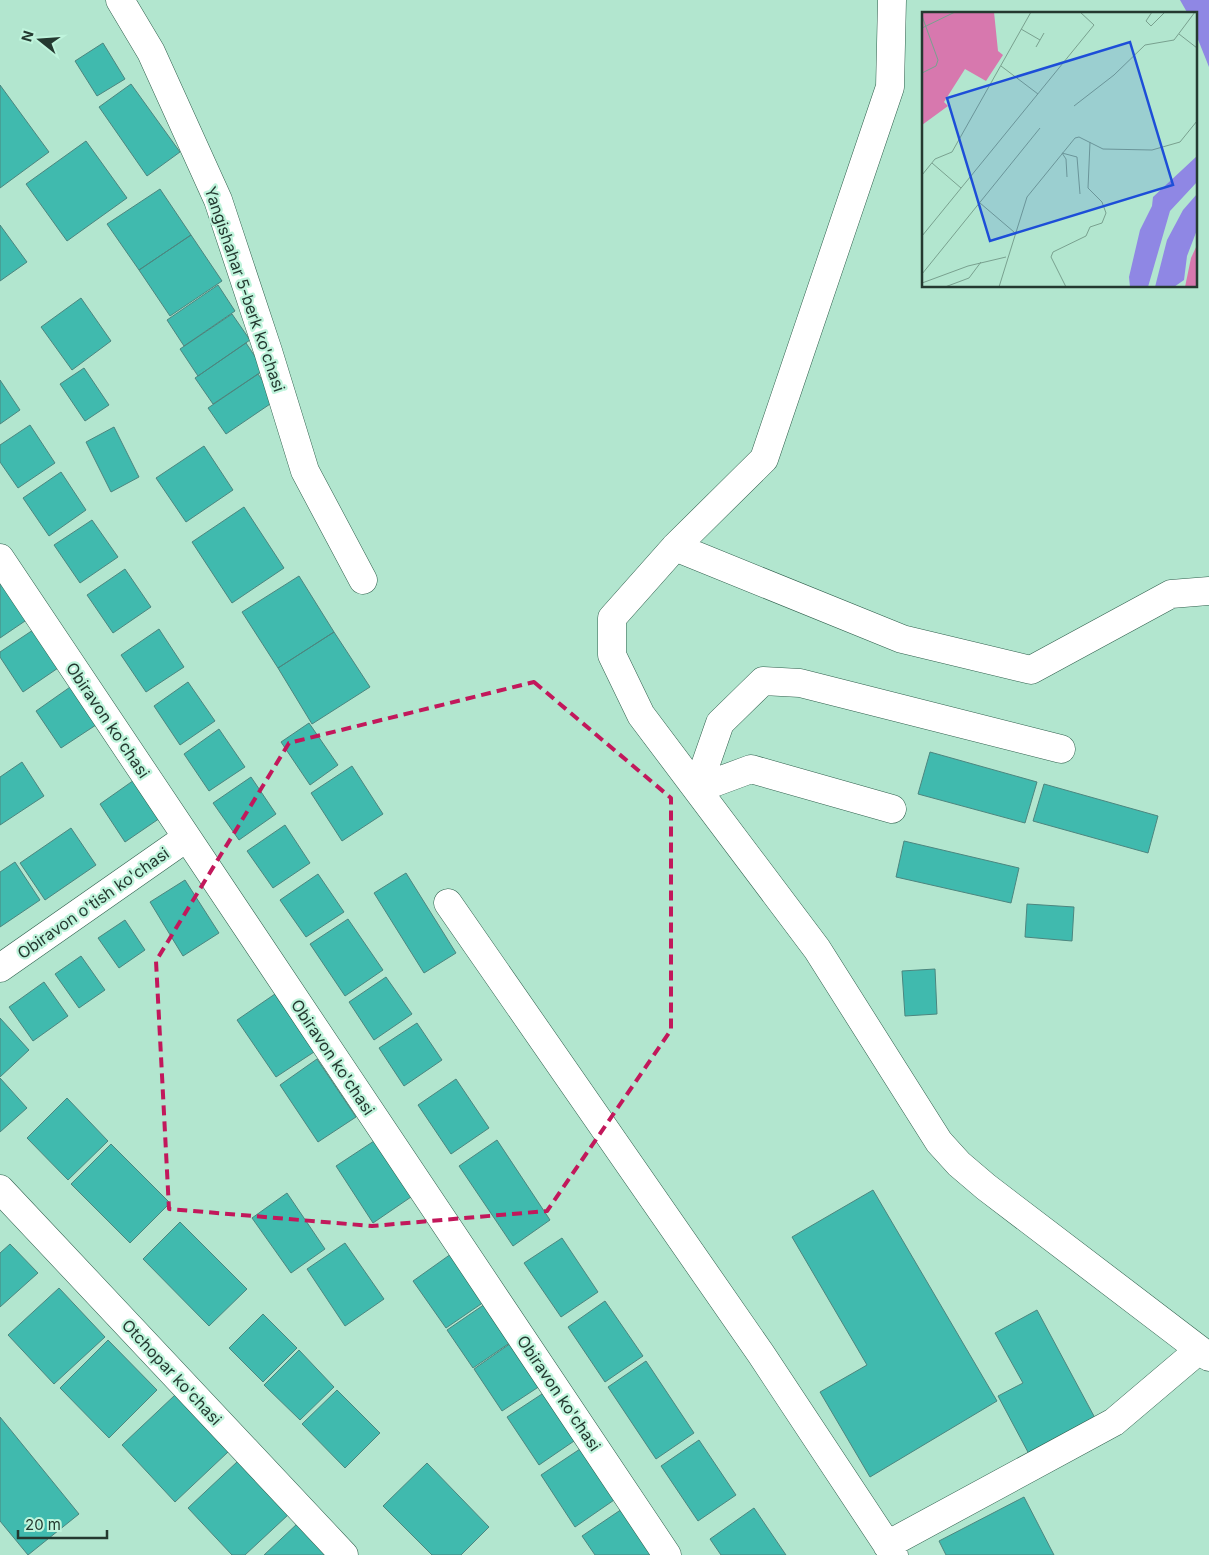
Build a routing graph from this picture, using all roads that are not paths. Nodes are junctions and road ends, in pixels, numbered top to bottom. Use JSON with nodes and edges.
{"nodes":[{"id":1,"x":120,"y":0,"type":"edge"},
{"id":2,"x":892,"y":0,"type":"edge"},
{"id":3,"x":676,"y":547,"type":"junction"},
{"id":4,"x":0,"y":558,"type":"edge"},
{"id":5,"x":363,"y":580,"type":"dead end"},
{"id":6,"x":1209,"y":591,"type":"edge"},
{"id":7,"x":1061,"y":749,"type":"dead end"},
{"id":8,"x":697,"y":789,"type":"junction"},
{"id":9,"x":892,"y":809,"type":"dead end"},
{"id":10,"x":186,"y":838,"type":"junction"},
{"id":11,"x":448,"y":903,"type":"dead end"},
{"id":12,"x":0,"y":968,"type":"edge"},
{"id":13,"x":0,"y":1189,"type":"edge"},
{"id":14,"x":1204,"y":1354,"type":"edge"},
{"id":15,"x":891,"y":1550,"type":"edge"},
{"id":16,"x":344,"y":1555,"type":"edge"},
{"id":17,"x":667,"y":1555,"type":"edge"}],
"edges":[{"from":1,"to":5,"type":"street","name":"Yangishahar 5-berk ko'chasi"},
{"from":2,"to":3,"type":"street"},
{"from":3,"to":6,"type":"street"},
{"from":3,"to":8,"type":"street"},
{"from":4,"to":10,"type":"street","name":"Obiravon ko'chasi"},
{"from":7,"to":8,"type":"street"},
{"from":8,"to":9,"type":"street"},
{"from":8,"to":14,"type":"street"},
{"from":10,"to":12,"type":"street","name":"Obiravon o'tish ko'chasi"},
{"from":10,"to":17,"type":"street","name":"Obiravon ko'chasi"},
{"from":11,"to":15,"type":"street"},
{"from":13,"to":16,"type":"street","name":"Otchopar ko'chasi"},
{"from":14,"to":15,"type":"street"}]}
